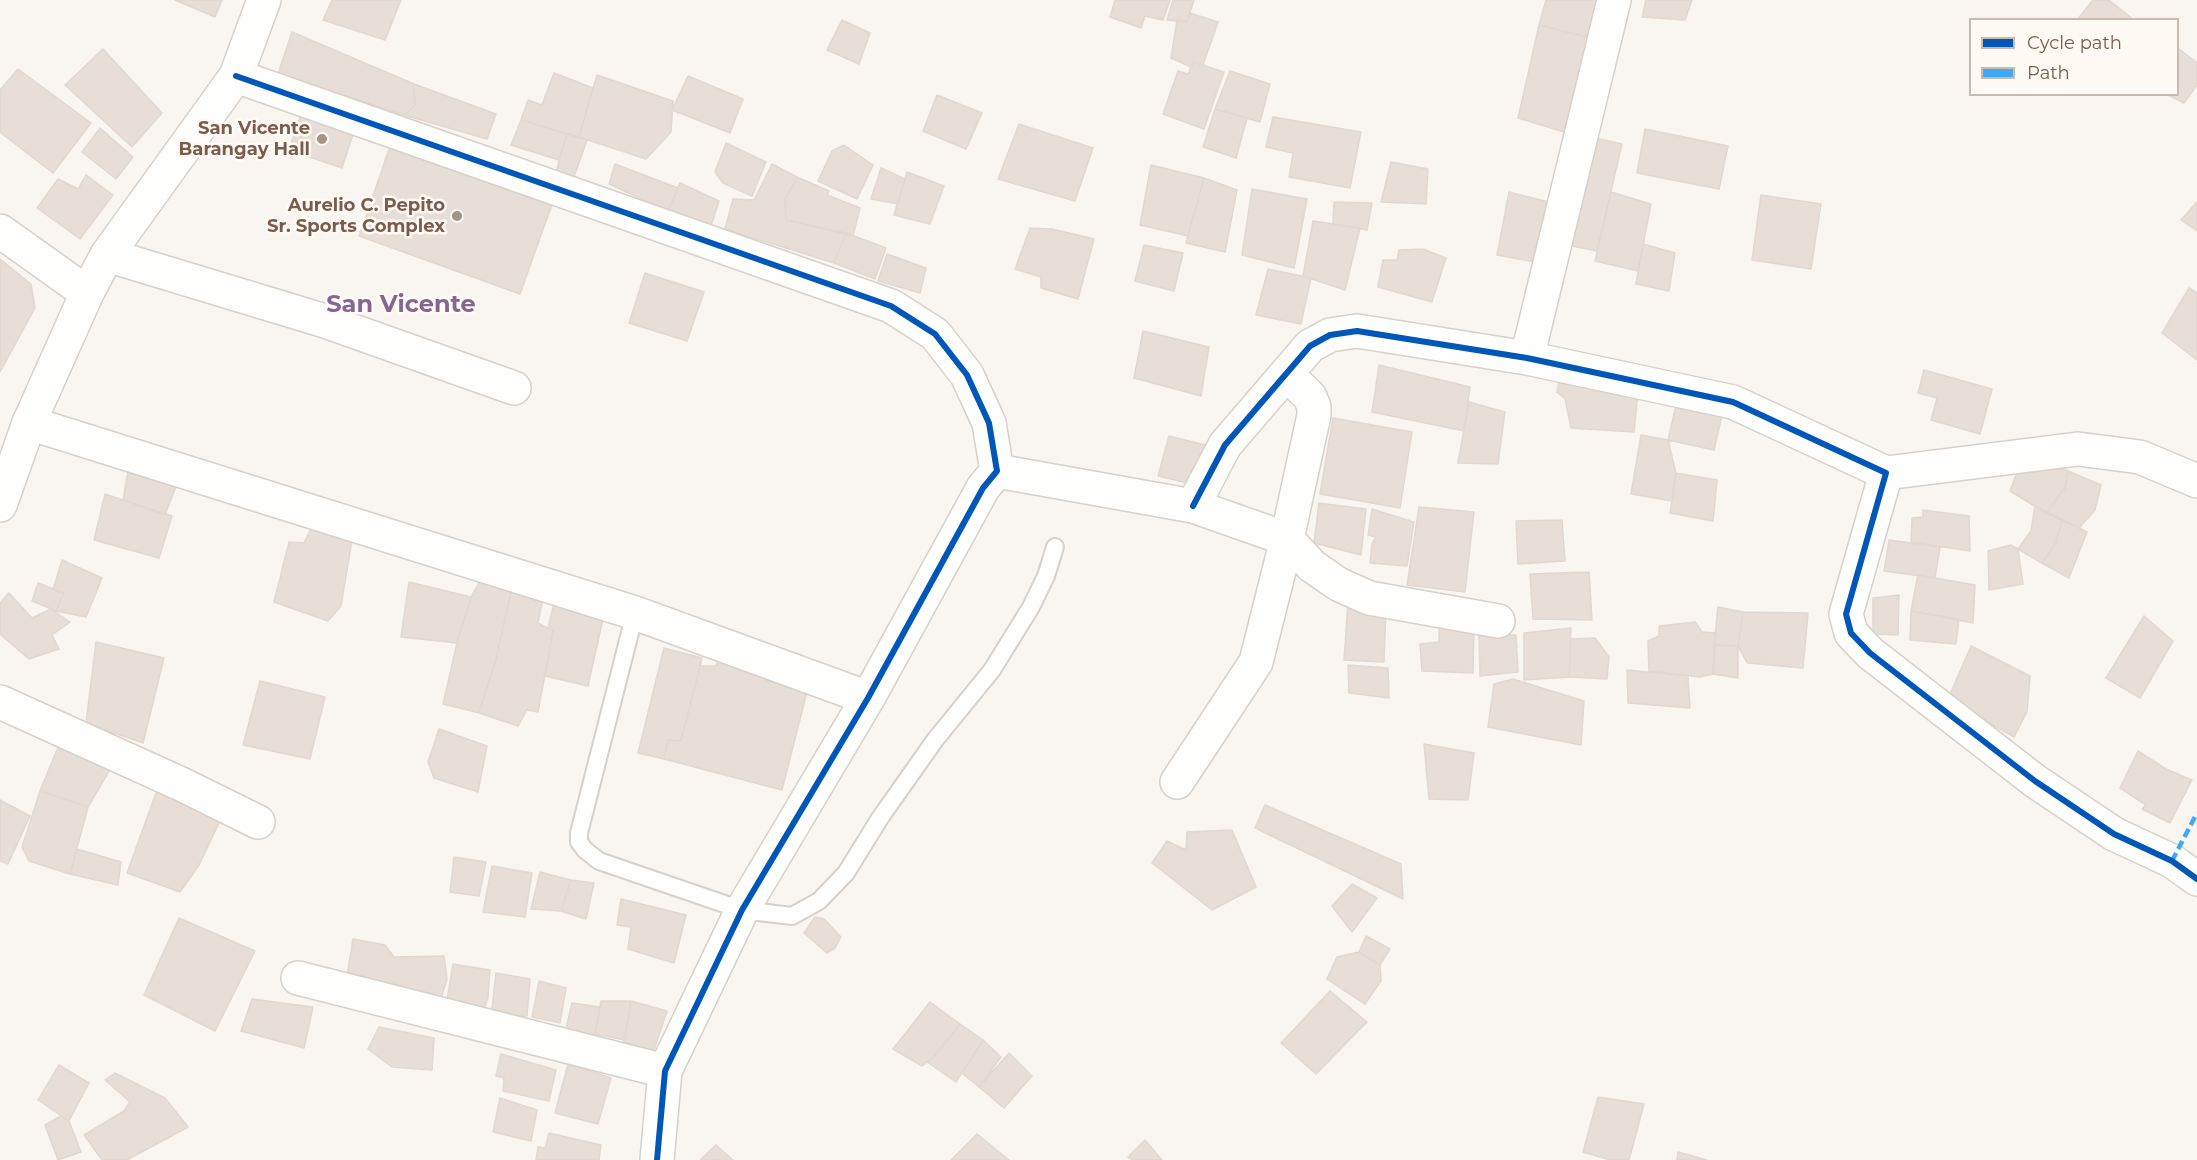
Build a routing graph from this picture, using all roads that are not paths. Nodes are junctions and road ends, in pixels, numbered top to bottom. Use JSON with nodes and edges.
{"nodes":[{"id":1,"x":264,"y":0,"type":"edge"},
{"id":2,"x":1614,"y":0,"type":"edge"},
{"id":3,"x":236,"y":76,"type":"junction"},
{"id":4,"x":0,"y":231,"type":"edge"},
{"id":5,"x":107,"y":255,"type":"junction"},
{"id":6,"x":87,"y":293,"type":"junction"},
{"id":7,"x":1527,"y":358,"type":"junction"},
{"id":8,"x":1287,"y":374,"type":"junction"},
{"id":9,"x":514,"y":388,"type":"dead end"},
{"id":10,"x":29,"y":423,"type":"junction"},
{"id":11,"x":997,"y":471,"type":"junction"},
{"id":12,"x":1886,"y":473,"type":"junction"},
{"id":13,"x":2197,"y":481,"type":"edge"},
{"id":14,"x":0,"y":505,"type":"edge"},
{"id":15,"x":1193,"y":506,"type":"junction"},
{"id":16,"x":1287,"y":539,"type":"junction"},
{"id":17,"x":1055,"y":547,"type":"dead end"},
{"id":18,"x":635,"y":613,"type":"junction"},
{"id":19,"x":1498,"y":621,"type":"dead end"},
{"id":20,"x":868,"y":698,"type":"junction"},
{"id":21,"x":0,"y":702,"type":"edge"},
{"id":22,"x":1177,"y":782,"type":"dead end"},
{"id":23,"x":258,"y":822,"type":"dead end"},
{"id":24,"x":2197,"y":879,"type":"edge"},
{"id":25,"x":742,"y":910,"type":"junction"},
{"id":26,"x":298,"y":978,"type":"dead end"},
{"id":27,"x":665,"y":1071,"type":"junction"},
{"id":28,"x":661,"y":1156,"type":"edge"}],
"edges":[{"from":1,"to":3,"type":"street"},
{"from":2,"to":7,"type":"street"},
{"from":3,"to":5,"type":"street"},
{"from":3,"to":11,"type":"street"},
{"from":4,"to":6,"type":"street"},
{"from":5,"to":6,"type":"street"},
{"from":5,"to":9,"type":"street"},
{"from":6,"to":10,"type":"street"},
{"from":7,"to":8,"type":"street"},
{"from":7,"to":12,"type":"street"},
{"from":8,"to":15,"type":"street"},
{"from":8,"to":16,"type":"street"},
{"from":10,"to":14,"type":"street"},
{"from":10,"to":18,"type":"street"},
{"from":11,"to":15,"type":"street"},
{"from":11,"to":20,"type":"street"},
{"from":12,"to":13,"type":"street"},
{"from":12,"to":24,"type":"street"},
{"from":15,"to":16,"type":"street"},
{"from":16,"to":19,"type":"street"},
{"from":16,"to":22,"type":"street"},
{"from":17,"to":25,"type":"lane"},
{"from":18,"to":20,"type":"street"},
{"from":18,"to":25,"type":"lane"},
{"from":20,"to":25,"type":"street"},
{"from":21,"to":23,"type":"street"},
{"from":25,"to":27,"type":"street"},
{"from":26,"to":27,"type":"street"},
{"from":27,"to":28,"type":"street"}]}
